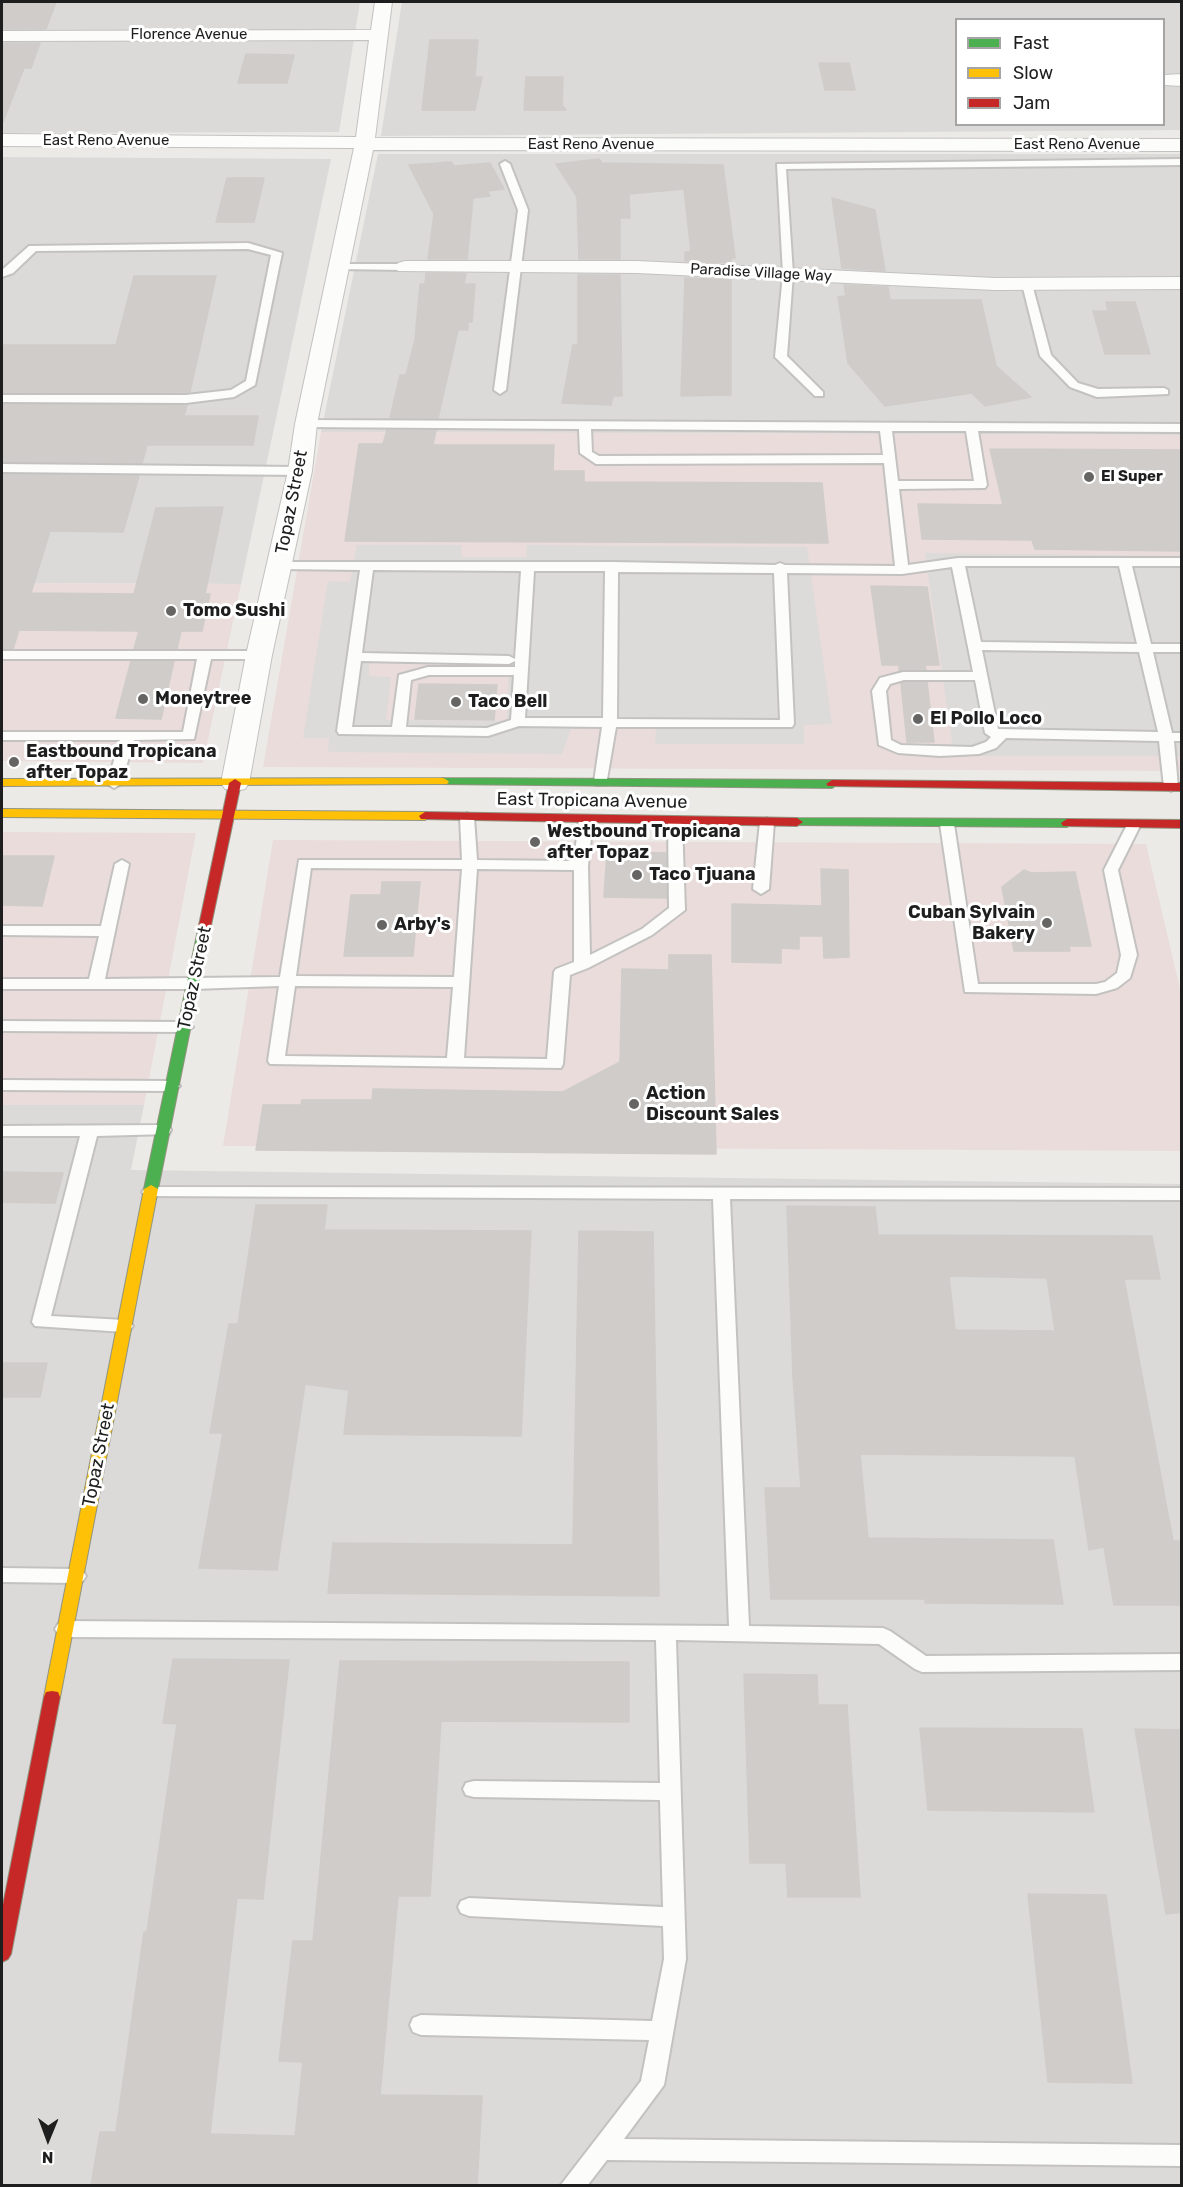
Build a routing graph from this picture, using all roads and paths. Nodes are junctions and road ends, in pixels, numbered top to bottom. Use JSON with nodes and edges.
{"nodes":[{"id":1,"x":383,"y":2,"type":"edge"},
{"id":2,"x":377,"y":34,"type":"junction"},
{"id":3,"x":2,"y":36,"type":"edge"},
{"id":4,"x":1165,"y":80,"type":"edge"},
{"id":5,"x":1182,"y":80,"type":"edge"},
{"id":6,"x":2,"y":141,"type":"edge"},
{"id":7,"x":365,"y":143,"type":"junction"},
{"id":8,"x":1182,"y":145,"type":"edge"},
{"id":9,"x":1182,"y":162,"type":"edge"},
{"id":10,"x":505,"y":164,"type":"dead end"},
{"id":11,"x":340,"y":267,"type":"junction"},
{"id":12,"x":405,"y":267,"type":"joint"},
{"id":13,"x":516,"y":267,"type":"junction"},
{"id":14,"x":2,"y":274,"type":"edge"},
{"id":15,"x":788,"y":274,"type":"junction"},
{"id":16,"x":1182,"y":283,"type":"edge"},
{"id":17,"x":1027,"y":284,"type":"junction"},
{"id":18,"x":500,"y":390,"type":"dead end"},
{"id":19,"x":1164,"y":393,"type":"dead end"},
{"id":20,"x":819,"y":394,"type":"dead end"},
{"id":21,"x":2,"y":399,"type":"edge"},
{"id":22,"x":306,"y":424,"type":"junction"},
{"id":23,"x":585,"y":426,"type":"junction"},
{"id":24,"x":886,"y":427,"type":"junction"},
{"id":25,"x":971,"y":428,"type":"junction"},
{"id":26,"x":1182,"y":428,"type":"edge"},
{"id":27,"x":890,"y":459,"type":"junction"},
{"id":28,"x":2,"y":468,"type":"edge"},
{"id":29,"x":300,"y":471,"type":"junction"},
{"id":30,"x":893,"y":485,"type":"junction"},
{"id":31,"x":958,"y":562,"type":"junction"},
{"id":32,"x":1125,"y":562,"type":"junction"},
{"id":33,"x":1182,"y":562,"type":"edge"},
{"id":34,"x":279,"y":565,"type":"junction"},
{"id":35,"x":367,"y":566,"type":"junction"},
{"id":36,"x":528,"y":566,"type":"junction"},
{"id":37,"x":612,"y":566,"type":"junction"},
{"id":38,"x":780,"y":567,"type":"junction"},
{"id":39,"x":902,"y":570,"type":"junction"},
{"id":40,"x":976,"y":646,"type":"junction"},
{"id":41,"x":1145,"y":648,"type":"junction"},
{"id":42,"x":1182,"y":648,"type":"edge"},
{"id":43,"x":2,"y":655,"type":"edge"},
{"id":44,"x":205,"y":655,"type":"junction"},
{"id":45,"x":259,"y":656,"type":"junction"},
{"id":46,"x":354,"y":657,"type":"junction"},
{"id":47,"x":521,"y":665,"type":"junction"},
{"id":48,"x":982,"y":676,"type":"junction"},
{"id":49,"x":518,"y":722,"type":"junction"},
{"id":50,"x":610,"y":722,"type":"junction"},
{"id":51,"x":399,"y":731,"type":"junction"},
{"id":52,"x":1002,"y":733,"type":"junction"},
{"id":53,"x":2,"y":736,"type":"edge"},
{"id":54,"x":128,"y":736,"type":"junction"},
{"id":55,"x":1166,"y":736,"type":"junction"},
{"id":56,"x":1182,"y":737,"type":"edge"},
{"id":57,"x":601,"y":782,"type":"junction"},
{"id":58,"x":2,"y":783,"type":"edge"},
{"id":59,"x":235,"y":783,"type":"junction"},
{"id":60,"x":114,"y":784,"type":"junction"},
{"id":61,"x":1176,"y":787,"type":"edge"},
{"id":62,"x":1107,"y":801,"type":"dead end"},
{"id":63,"x":999,"y":808,"type":"dead end"},
{"id":64,"x":1169,"y":810,"type":"dead end"},
{"id":65,"x":2,"y":813,"type":"edge"},
{"id":66,"x":227,"y":813,"type":"junction"},
{"id":67,"x":467,"y":817,"type":"junction"},
{"id":68,"x":586,"y":819,"type":"junction"},
{"id":69,"x":675,"y":821,"type":"junction"},
{"id":70,"x":767,"y":822,"type":"junction"},
{"id":71,"x":947,"y":824,"type":"junction"},
{"id":72,"x":1134,"y":824,"type":"junction"},
{"id":73,"x":1167,"y":824,"type":"junction"},
{"id":74,"x":1182,"y":824,"type":"edge"},
{"id":75,"x":122,"y":864,"type":"dead end"},
{"id":76,"x":470,"y":865,"type":"junction"},
{"id":77,"x":581,"y":866,"type":"junction"},
{"id":78,"x":761,"y":889,"type":"dead end"},
{"id":79,"x":2,"y":930,"type":"edge"},
{"id":80,"x":107,"y":931,"type":"junction"},
{"id":81,"x":582,"y":965,"type":"junction"},
{"id":82,"x":287,"y":981,"type":"junction"},
{"id":83,"x":461,"y":982,"type":"junction"},
{"id":84,"x":2,"y":984,"type":"edge"},
{"id":85,"x":96,"y":984,"type":"junction"},
{"id":86,"x":194,"y":984,"type":"junction"},
{"id":87,"x":2,"y":1026,"type":"edge"},
{"id":88,"x":185,"y":1027,"type":"junction"},
{"id":89,"x":455,"y":1063,"type":"junction"},
{"id":90,"x":2,"y":1085,"type":"edge"},
{"id":91,"x":172,"y":1086,"type":"junction"},
{"id":92,"x":163,"y":1130,"type":"junction"},
{"id":93,"x":2,"y":1131,"type":"edge"},
{"id":94,"x":90,"y":1131,"type":"junction"},
{"id":95,"x":151,"y":1192,"type":"junction"},
{"id":96,"x":721,"y":1193,"type":"junction"},
{"id":97,"x":1182,"y":1194,"type":"edge"},
{"id":98,"x":124,"y":1326,"type":"junction"},
{"id":99,"x":2,"y":1575,"type":"edge"},
{"id":100,"x":76,"y":1575,"type":"junction"},
{"id":101,"x":65,"y":1629,"type":"junction"},
{"id":102,"x":666,"y":1632,"type":"junction"},
{"id":103,"x":739,"y":1633,"type":"junction"},
{"id":104,"x":1182,"y":1662,"type":"edge"},
{"id":105,"x":474,"y":1789,"type":"dead end"},
{"id":106,"x":670,"y":1792,"type":"junction"},
{"id":107,"x":2,"y":1837,"type":"edge"},
{"id":108,"x":25,"y":1837,"type":"junction"},
{"id":109,"x":469,"y":1907,"type":"dead end"},
{"id":110,"x":674,"y":1917,"type":"junction"},
{"id":111,"x":2,"y":1954,"type":"edge"},
{"id":112,"x":421,"y":2025,"type":"dead end"},
{"id":113,"x":662,"y":2031,"type":"junction"},
{"id":114,"x":601,"y":2149,"type":"junction"},
{"id":115,"x":1182,"y":2156,"type":"edge"},
{"id":116,"x":572,"y":2186,"type":"edge"}],
"edges":[{"from":1,"to":2,"type":"street","name":"Topaz Street"},
{"from":2,"to":3,"type":"street","name":"Florence Avenue"},
{"from":2,"to":7,"type":"street","name":"Topaz Street"},
{"from":4,"to":5,"type":"street"},
{"from":6,"to":7,"type":"street","name":"East Reno Avenue"},
{"from":7,"to":8,"type":"street","name":"East Reno Avenue"},
{"from":7,"to":11,"type":"street","name":"Topaz Street"},
{"from":9,"to":15,"type":"lane"},
{"from":10,"to":13,"type":"lane"},
{"from":11,"to":12,"type":"lane","name":"Paradise Village Way"},
{"from":11,"to":22,"type":"street","name":"Topaz Street"},
{"from":12,"to":13,"type":"street","name":"Paradise Village Way"},
{"from":13,"to":15,"type":"street","name":"Paradise Village Way"},
{"from":13,"to":18,"type":"lane"},
{"from":14,"to":21,"type":"lane"},
{"from":15,"to":17,"type":"street","name":"Paradise Village Way"},
{"from":15,"to":20,"type":"lane"},
{"from":16,"to":17,"type":"street","name":"Paradise Village Way"},
{"from":17,"to":19,"type":"lane"},
{"from":22,"to":23,"type":"lane"},
{"from":22,"to":29,"type":"street","name":"Topaz Street"},
{"from":23,"to":24,"type":"lane"},
{"from":23,"to":27,"type":"lane"},
{"from":24,"to":25,"type":"lane"},
{"from":24,"to":27,"type":"lane"},
{"from":25,"to":26,"type":"lane"},
{"from":25,"to":30,"type":"lane"},
{"from":27,"to":30,"type":"lane"},
{"from":28,"to":29,"type":"lane"},
{"from":29,"to":34,"type":"street","name":"Topaz Street"},
{"from":30,"to":39,"type":"lane"},
{"from":31,"to":32,"type":"lane"},
{"from":31,"to":39,"type":"lane"},
{"from":31,"to":40,"type":"lane"},
{"from":32,"to":33,"type":"lane"},
{"from":32,"to":41,"type":"lane"},
{"from":34,"to":35,"type":"lane"},
{"from":34,"to":45,"type":"street","name":"Topaz Street"},
{"from":35,"to":36,"type":"lane"},
{"from":35,"to":46,"type":"lane"},
{"from":36,"to":37,"type":"lane"},
{"from":36,"to":47,"type":"lane"},
{"from":37,"to":38,"type":"lane"},
{"from":37,"to":50,"type":"lane"},
{"from":38,"to":39,"type":"lane"},
{"from":38,"to":50,"type":"lane"},
{"from":40,"to":41,"type":"lane"},
{"from":40,"to":48,"type":"lane"},
{"from":41,"to":42,"type":"lane"},
{"from":41,"to":55,"type":"lane"},
{"from":43,"to":44,"type":"lane"},
{"from":44,"to":45,"type":"lane"},
{"from":44,"to":54,"type":"lane"},
{"from":45,"to":59,"type":"street","name":"Topaz Street"},
{"from":46,"to":47,"type":"lane"},
{"from":46,"to":51,"type":"lane"},
{"from":47,"to":49,"type":"lane"},
{"from":47,"to":51,"type":"lane"},
{"from":48,"to":52,"type":"lane"},
{"from":48,"to":52,"type":"lane"},
{"from":49,"to":50,"type":"lane"},
{"from":49,"to":51,"type":"lane"},
{"from":50,"to":57,"type":"lane"},
{"from":52,"to":55,"type":"lane"},
{"from":53,"to":54,"type":"lane"},
{"from":54,"to":60,"type":"lane"},
{"from":55,"to":56,"type":"lane"},
{"from":55,"to":61,"type":"lane"},
{"from":57,"to":59,"type":"main road","name":"East Tropicana Avenue"},
{"from":57,"to":61,"type":"main road","name":"East Tropicana Avenue"},
{"from":58,"to":60,"type":"main road","name":"East Tropicana Avenue"},
{"from":59,"to":60,"type":"main road","name":"East Tropicana Avenue"},
{"from":59,"to":66,"type":"main road","name":"Topaz Street"},
{"from":61,"to":62,"type":"main road"},
{"from":63,"to":71,"type":"main road"},
{"from":64,"to":73,"type":"main road"},
{"from":65,"to":66,"type":"main road","name":"East Tropicana Avenue"},
{"from":66,"to":67,"type":"main road","name":"East Tropicana Avenue"},
{"from":66,"to":86,"type":"main road","name":"Topaz Street"},
{"from":67,"to":68,"type":"main road","name":"East Tropicana Avenue"},
{"from":67,"to":76,"type":"lane"},
{"from":68,"to":69,"type":"main road","name":"East Tropicana Avenue"},
{"from":68,"to":77,"type":"lane"},
{"from":69,"to":70,"type":"main road","name":"East Tropicana Avenue"},
{"from":69,"to":81,"type":"lane"},
{"from":70,"to":71,"type":"main road","name":"East Tropicana Avenue"},
{"from":70,"to":78,"type":"lane"},
{"from":71,"to":72,"type":"main road","name":"East Tropicana Avenue"},
{"from":71,"to":72,"type":"lane"},
{"from":72,"to":73,"type":"main road","name":"East Tropicana Avenue"},
{"from":73,"to":74,"type":"main road","name":"East Tropicana Avenue"},
{"from":75,"to":80,"type":"lane"},
{"from":76,"to":77,"type":"lane"},
{"from":76,"to":82,"type":"lane"},
{"from":76,"to":83,"type":"lane"},
{"from":77,"to":81,"type":"lane"},
{"from":79,"to":80,"type":"lane"},
{"from":80,"to":85,"type":"lane"},
{"from":81,"to":89,"type":"lane"},
{"from":82,"to":83,"type":"lane"},
{"from":82,"to":86,"type":"lane"},
{"from":82,"to":89,"type":"lane"},
{"from":83,"to":89,"type":"lane"},
{"from":84,"to":85,"type":"lane"},
{"from":85,"to":86,"type":"lane"},
{"from":86,"to":88,"type":"main road","name":"Topaz Street"},
{"from":87,"to":88,"type":"lane"},
{"from":88,"to":91,"type":"main road","name":"Topaz Street"},
{"from":90,"to":91,"type":"lane"},
{"from":91,"to":92,"type":"main road","name":"Topaz Street"},
{"from":92,"to":94,"type":"lane"},
{"from":92,"to":95,"type":"main road","name":"Topaz Street"},
{"from":93,"to":94,"type":"lane"},
{"from":94,"to":98,"type":"lane"},
{"from":95,"to":96,"type":"lane"},
{"from":95,"to":98,"type":"main road","name":"Topaz Street"},
{"from":96,"to":97,"type":"lane"},
{"from":96,"to":103,"type":"lane"},
{"from":98,"to":100,"type":"main road","name":"Topaz Street"},
{"from":99,"to":100,"type":"lane"},
{"from":100,"to":101,"type":"main road","name":"Topaz Street"},
{"from":101,"to":102,"type":"lane"},
{"from":101,"to":108,"type":"main road","name":"Topaz Street"},
{"from":102,"to":103,"type":"lane"},
{"from":102,"to":106,"type":"lane"},
{"from":103,"to":104,"type":"lane"},
{"from":105,"to":106,"type":"lane"},
{"from":106,"to":110,"type":"lane"},
{"from":107,"to":108,"type":"lane"},
{"from":108,"to":111,"type":"main road","name":"Topaz Street"},
{"from":109,"to":110,"type":"lane"},
{"from":110,"to":113,"type":"lane"},
{"from":112,"to":113,"type":"lane"},
{"from":113,"to":114,"type":"lane"},
{"from":114,"to":115,"type":"lane"},
{"from":114,"to":116,"type":"lane"}]}
